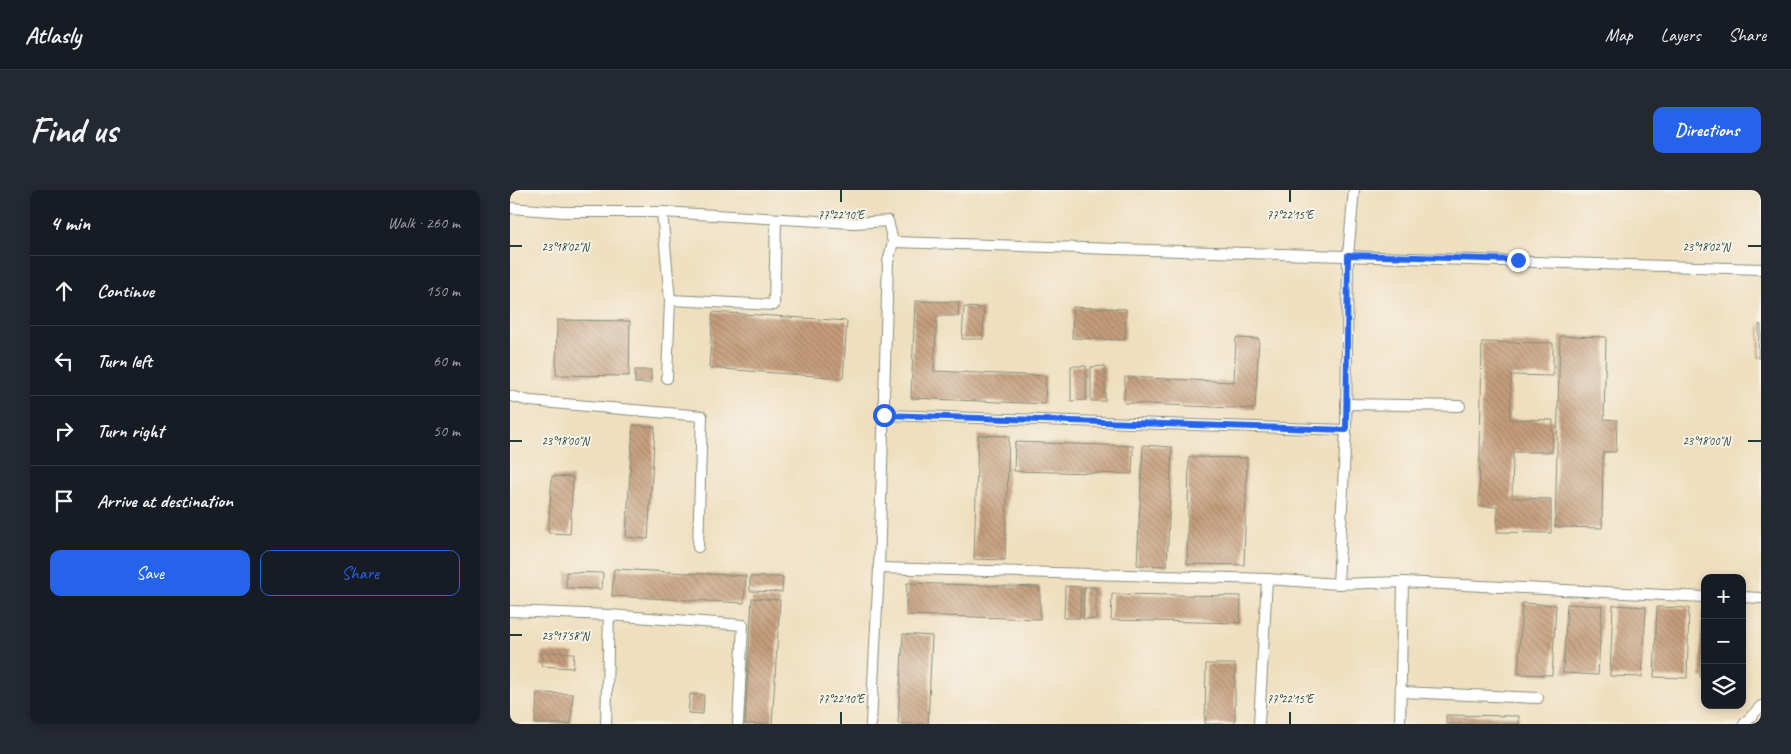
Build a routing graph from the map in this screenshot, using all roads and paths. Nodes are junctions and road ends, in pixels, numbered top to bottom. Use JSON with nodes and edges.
{"nodes":[{"id":1,"x":1354,"y":190,"type":"edge"},
{"id":2,"x":510,"y":208,"type":"edge"},
{"id":3,"x":662,"y":212,"type":"junction"},
{"id":4,"x":776,"y":220,"type":"junction"},
{"id":5,"x":893,"y":242,"type":"junction"},
{"id":6,"x":1348,"y":255,"type":"junction"},
{"id":7,"x":1761,"y":269,"type":"edge"},
{"id":8,"x":670,"y":300,"type":"junction"},
{"id":9,"x":667,"y":378,"type":"dead end"},
{"id":10,"x":510,"y":396,"type":"edge"},
{"id":11,"x":1346,"y":404,"type":"junction"},
{"id":12,"x":1460,"y":406,"type":"dead end"},
{"id":13,"x":884,"y":415,"type":"junction"},
{"id":14,"x":1346,"y":430,"type":"junction"},
{"id":15,"x":698,"y":547,"type":"dead end"},
{"id":16,"x":879,"y":568,"type":"junction"},
{"id":17,"x":1267,"y":579,"type":"junction"},
{"id":18,"x":1403,"y":582,"type":"junction"},
{"id":19,"x":1338,"y":584,"type":"junction"},
{"id":20,"x":1701,"y":597,"type":"edge"},
{"id":21,"x":1746,"y":597,"type":"edge"},
{"id":22,"x":1761,"y":598,"type":"edge"},
{"id":23,"x":510,"y":611,"type":"edge"},
{"id":24,"x":609,"y":615,"type":"junction"},
{"id":25,"x":1401,"y":692,"type":"junction"},
{"id":26,"x":1538,"y":698,"type":"dead end"},
{"id":27,"x":1761,"y":706,"type":"edge"},
{"id":28,"x":606,"y":724,"type":"edge"},
{"id":29,"x":738,"y":724,"type":"edge"},
{"id":30,"x":871,"y":724,"type":"edge"},
{"id":31,"x":1258,"y":724,"type":"edge"},
{"id":32,"x":1400,"y":724,"type":"edge"},
{"id":33,"x":1744,"y":724,"type":"edge"}],
"edges":[{"from":1,"to":6,"type":"lane"},
{"from":2,"to":3,"type":"lane"},
{"from":3,"to":4,"type":"lane"},
{"from":3,"to":8,"type":"lane"},
{"from":4,"to":5,"type":"lane"},
{"from":4,"to":8,"type":"lane"},
{"from":5,"to":6,"type":"lane"},
{"from":5,"to":13,"type":"lane"},
{"from":6,"to":7,"type":"lane"},
{"from":6,"to":11,"type":"lane"},
{"from":8,"to":9,"type":"lane"},
{"from":10,"to":15,"type":"lane"},
{"from":11,"to":12,"type":"lane"},
{"from":11,"to":14,"type":"lane"},
{"from":13,"to":14,"type":"lane"},
{"from":13,"to":16,"type":"lane"},
{"from":14,"to":19,"type":"lane"},
{"from":16,"to":17,"type":"lane"},
{"from":16,"to":30,"type":"lane"},
{"from":17,"to":19,"type":"lane"},
{"from":17,"to":31,"type":"lane"},
{"from":18,"to":19,"type":"lane"},
{"from":18,"to":20,"type":"lane"},
{"from":18,"to":25,"type":"lane"},
{"from":21,"to":22,"type":"lane"},
{"from":23,"to":24,"type":"lane"},
{"from":24,"to":28,"type":"lane"},
{"from":24,"to":29,"type":"lane"},
{"from":25,"to":26,"type":"lane"},
{"from":25,"to":32,"type":"lane"},
{"from":27,"to":33,"type":"lane"}]}
